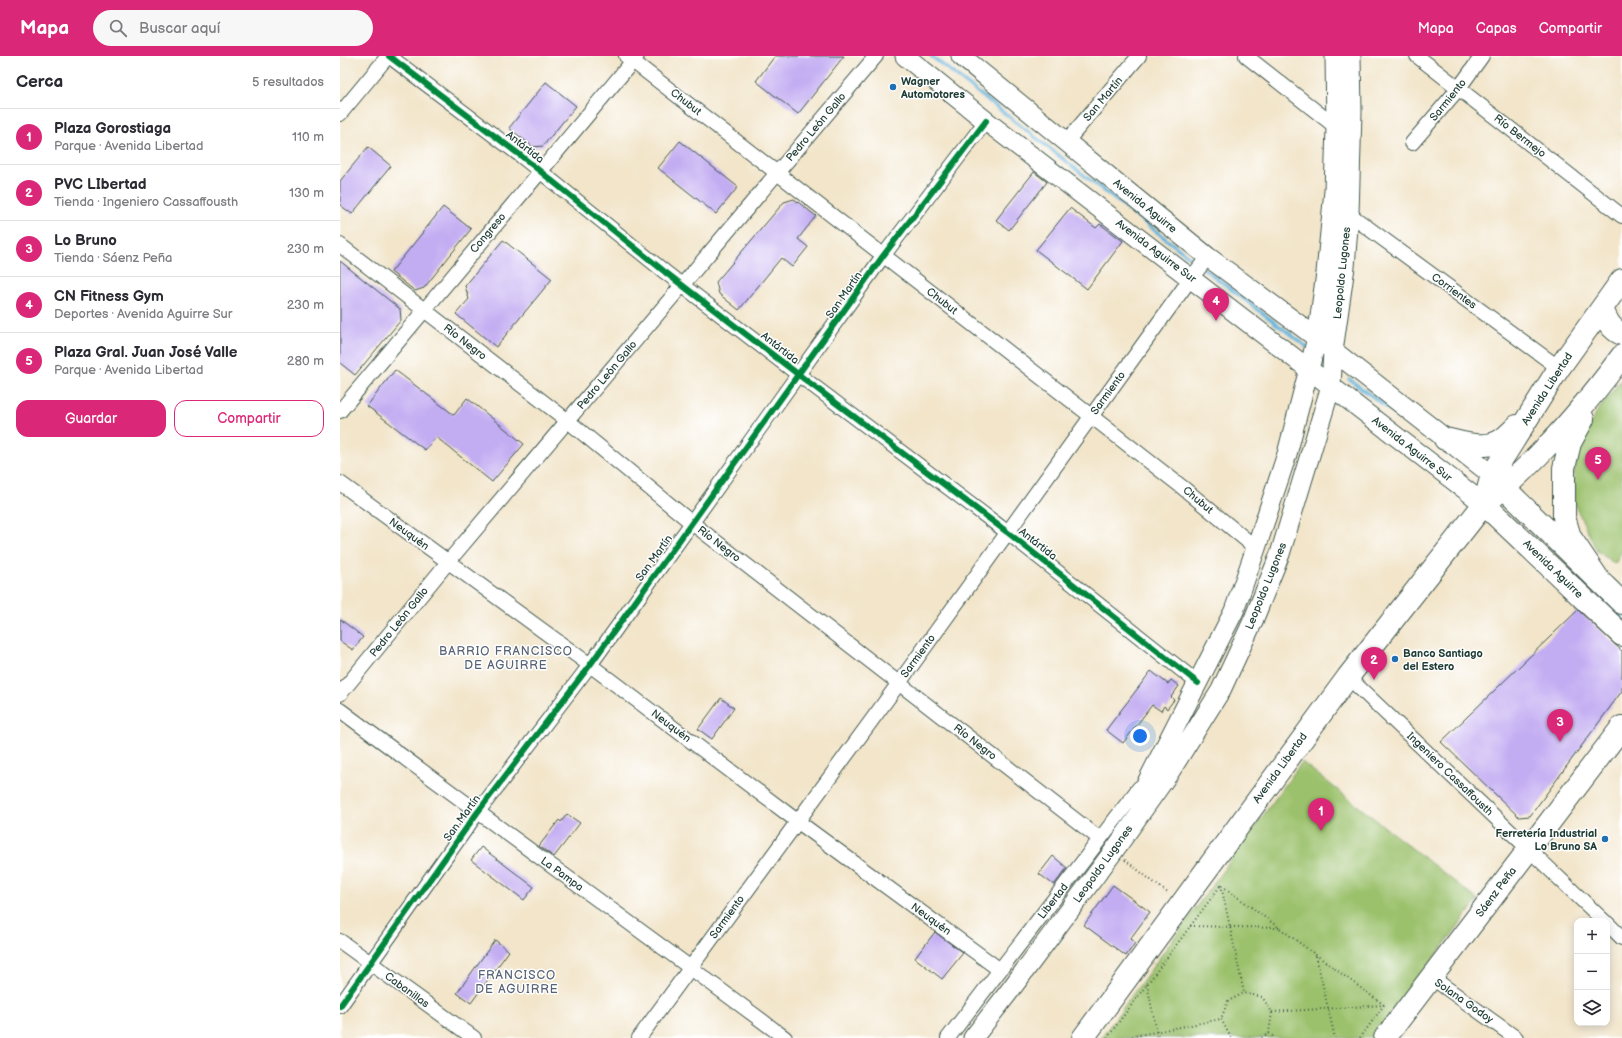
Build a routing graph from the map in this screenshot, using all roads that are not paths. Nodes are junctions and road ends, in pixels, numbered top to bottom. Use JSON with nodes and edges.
{"nodes":[{"id":1,"x":388,"y":56,"type":"edge"},
{"id":2,"x":876,"y":56,"type":"edge"},
{"id":3,"x":904,"y":56,"type":"edge"},
{"id":4,"x":961,"y":56,"type":"edge"},
{"id":5,"x":1139,"y":56,"type":"edge"},
{"id":6,"x":1246,"y":56,"type":"edge"},
{"id":7,"x":1335,"y":56,"type":"edge"},
{"id":8,"x":1352,"y":56,"type":"edge"},
{"id":9,"x":1417,"y":56,"type":"edge"},
{"id":10,"x":1482,"y":56,"type":"edge"},
{"id":11,"x":632,"y":58,"type":"edge"},
{"id":12,"x":1459,"y":88,"type":"junction"},
{"id":13,"x":340,"y":114,"type":"edge"},
{"id":14,"x":986,"y":121,"type":"junction"},
{"id":15,"x":1336,"y":127,"type":"junction"},
{"id":16,"x":1067,"y":141,"type":"junction"},
{"id":17,"x":1412,"y":143,"type":"dead end"},
{"id":18,"x":540,"y":171,"type":"junction"},
{"id":19,"x":778,"y":172,"type":"junction"},
{"id":20,"x":1349,"y":214,"type":"junction"},
{"id":21,"x":1622,"y":216,"type":"edge"},
{"id":22,"x":340,"y":245,"type":"edge"},
{"id":23,"x":883,"y":256,"type":"junction"},
{"id":24,"x":1200,"y":267,"type":"junction"},
{"id":25,"x":1622,"y":280,"type":"edge"},
{"id":26,"x":682,"y":285,"type":"junction"},
{"id":27,"x":1602,"y":309,"type":"junction"},
{"id":28,"x":424,"y":310,"type":"junction"},
{"id":29,"x":1622,"y":334,"type":"edge"},
{"id":30,"x":1317,"y":338,"type":"junction"},
{"id":31,"x":1333,"y":351,"type":"junction"},
{"id":32,"x":1622,"y":356,"type":"edge"},
{"id":33,"x":1559,"y":368,"type":"junction"},
{"id":34,"x":1309,"y":369,"type":"junction"},
{"id":35,"x":799,"y":375,"type":"junction"},
{"id":36,"x":1331,"y":386,"type":"junction"},
{"id":37,"x":1600,"y":386,"type":"junction"},
{"id":38,"x":340,"y":411,"type":"edge"},
{"id":39,"x":1530,"y":414,"type":"junction"},
{"id":40,"x":1091,"y":416,"type":"junction"},
{"id":41,"x":568,"y":421,"type":"junction"},
{"id":42,"x":1445,"y":439,"type":"junction"},
{"id":43,"x":1499,"y":481,"type":"junction"},
{"id":44,"x":340,"y":483,"type":"edge"},
{"id":45,"x":1484,"y":504,"type":"junction"},
{"id":46,"x":692,"y":523,"type":"junction"},
{"id":47,"x":1007,"y":532,"type":"junction"},
{"id":48,"x":1256,"y":548,"type":"junction"},
{"id":49,"x":448,"y":562,"type":"junction"},
{"id":50,"x":1599,"y":580,"type":"junction"},
{"id":51,"x":1622,"y":603,"type":"edge"},
{"id":52,"x":1622,"y":635,"type":"edge"},
{"id":53,"x":590,"y":665,"type":"junction"},
{"id":54,"x":1348,"y":677,"type":"junction"},
{"id":55,"x":899,"y":683,"type":"junction"},
{"id":56,"x":1198,"y":683,"type":"junction"},
{"id":57,"x":340,"y":694,"type":"edge"},
{"id":58,"x":340,"y":710,"type":"edge"},
{"id":59,"x":1622,"y":727,"type":"edge"},
{"id":60,"x":1157,"y":764,"type":"junction"},
{"id":61,"x":477,"y":813,"type":"junction"},
{"id":62,"x":797,"y":821,"type":"junction"},
{"id":63,"x":1107,"y":846,"type":"junction"},
{"id":64,"x":1529,"y":849,"type":"junction"},
{"id":65,"x":1085,"y":890,"type":"junction"},
{"id":66,"x":1601,"y":918,"type":"edge"},
{"id":67,"x":1610,"y":926,"type":"edge"},
{"id":68,"x":1622,"y":938,"type":"edge"},
{"id":69,"x":340,"y":941,"type":"edge"},
{"id":70,"x":371,"y":963,"type":"junction"},
{"id":71,"x":690,"y":967,"type":"junction"},
{"id":72,"x":1000,"y":970,"type":"junction"},
{"id":73,"x":1431,"y":977,"type":"junction"},
{"id":74,"x":340,"y":1006,"type":"edge"},
{"id":75,"x":474,"y":1038,"type":"edge"},
{"id":76,"x":639,"y":1038,"type":"edge"},
{"id":77,"x":785,"y":1038,"type":"edge"},
{"id":78,"x":948,"y":1038,"type":"edge"},
{"id":79,"x":973,"y":1038,"type":"edge"},
{"id":80,"x":1083,"y":1038,"type":"edge"},
{"id":81,"x":1385,"y":1038,"type":"edge"},
{"id":82,"x":1516,"y":1038,"type":"edge"}],
"edges":[{"from":1,"to":13,"type":"street"},
{"from":1,"to":18,"type":"street","name":"Antártida"},
{"from":2,"to":19,"type":"street","name":"Pedro León Gallo"},
{"from":3,"to":14,"type":"main road","name":"Avenida Aguirre Sur"},
{"from":4,"to":16,"type":"main road","name":"Avenida Aguirre"},
{"from":5,"to":16,"type":"street","name":"San Martín"},
{"from":6,"to":15,"type":"street"},
{"from":7,"to":15,"type":"main road","name":"Leopoldo Lugones"},
{"from":8,"to":20,"type":"main road","name":"Leopoldo Lugones"},
{"from":9,"to":12,"type":"street","name":"Río Bermejo"},
{"from":10,"to":12,"type":"street","name":"Sarmiento"},
{"from":11,"to":18,"type":"street","name":"Congreso"},
{"from":11,"to":19,"type":"street","name":"Chubut"},
{"from":12,"to":17,"type":"street","name":"Sarmiento"},
{"from":12,"to":21,"type":"street","name":"Río Bermejo"},
{"from":14,"to":23,"type":"street","name":"San Martín"},
{"from":14,"to":24,"type":"main road","name":"Avenida Aguirre Sur"},
{"from":15,"to":30,"type":"main road","name":"Leopoldo Lugones"},
{"from":16,"to":24,"type":"main road","name":"Avenida Aguirre"},
{"from":18,"to":26,"type":"street","name":"Antártida"},
{"from":18,"to":28,"type":"street","name":"Congreso"},
{"from":19,"to":23,"type":"street","name":"Chubut"},
{"from":19,"to":26,"type":"street","name":"Pedro León Gallo"},
{"from":20,"to":31,"type":"main road","name":"Leopoldo Lugones"},
{"from":20,"to":33,"type":"street","name":"Corrientes"},
{"from":22,"to":28,"type":"street","name":"Río Negro"},
{"from":23,"to":35,"type":"street","name":"San Martín"},
{"from":23,"to":40,"type":"street","name":"Chubut"},
{"from":24,"to":30,"type":"main road","name":"Avenida Aguirre"},
{"from":24,"to":34,"type":"main road","name":"Avenida Aguirre Sur"},
{"from":24,"to":40,"type":"street","name":"Sarmiento"},
{"from":25,"to":27,"type":"main road","name":"Avenida Libertad"},
{"from":26,"to":35,"type":"street","name":"Antártida"},
{"from":26,"to":41,"type":"street","name":"Pedro León Gallo"},
{"from":27,"to":29,"type":"main road"},
{"from":27,"to":33,"type":"main road","name":"Avenida Libertad"},
{"from":28,"to":38,"type":"street","name":"Congreso"},
{"from":28,"to":41,"type":"street","name":"Río Negro"},
{"from":30,"to":31,"type":"main road","name":"Avenida Aguirre"},
{"from":30,"to":34,"type":"main road","name":"Leopoldo Lugones"},
{"from":31,"to":36,"type":"main road","name":"Leopoldo Lugones"},
{"from":31,"to":42,"type":"main road"},
{"from":32,"to":37,"type":"main road","name":"Avenida Libertad"},
{"from":33,"to":39,"type":"main road","name":"Avenida Libertad"},
{"from":34,"to":36,"type":"main road","name":"Avenida Aguirre Sur"},
{"from":34,"to":48,"type":"main road","name":"Leopoldo Lugones"},
{"from":35,"to":46,"type":"street","name":"San Martín"},
{"from":35,"to":47,"type":"street","name":"Antártida"},
{"from":36,"to":45,"type":"main road","name":"Avenida Aguirre Sur"},
{"from":36,"to":63,"type":"main road","name":"Leopoldo Lugones"},
{"from":37,"to":43,"type":"main road","name":"Avenida Libertad"},
{"from":37,"to":50,"type":"main road"},
{"from":39,"to":42,"type":"main road"},
{"from":39,"to":43,"type":"main road","name":"Avenida Libertad"},
{"from":40,"to":47,"type":"street","name":"Sarmiento"},
{"from":40,"to":48,"type":"street","name":"Chubut"},
{"from":41,"to":46,"type":"street","name":"Río Negro"},
{"from":41,"to":49,"type":"street","name":"Pedro León Gallo"},
{"from":42,"to":43,"type":"main road"},
{"from":43,"to":45,"type":"main road","name":"Avenida Libertad"},
{"from":43,"to":50,"type":"main road"},
{"from":44,"to":49,"type":"street","name":"Neuquén"},
{"from":45,"to":52,"type":"main road","name":"Avenida Aguirre"},
{"from":45,"to":54,"type":"main road","name":"Avenida Libertad"},
{"from":46,"to":53,"type":"street","name":"San Martín"},
{"from":46,"to":55,"type":"street","name":"Río Negro"},
{"from":47,"to":55,"type":"street","name":"Sarmiento"},
{"from":47,"to":56,"type":"street","name":"Antártida"},
{"from":48,"to":56,"type":"main road","name":"Leopoldo Lugones"},
{"from":49,"to":53,"type":"street","name":"Neuquén"},
{"from":49,"to":57,"type":"street","name":"Pedro León Gallo"},
{"from":50,"to":51,"type":"main road"},
{"from":53,"to":61,"type":"street","name":"San Martín"},
{"from":53,"to":62,"type":"street","name":"Neuquén"},
{"from":54,"to":64,"type":"street","name":"Ingeniero Cassaffousth"},
{"from":54,"to":80,"type":"main road","name":"Avenida Libertad"},
{"from":55,"to":62,"type":"street","name":"Sarmiento"},
{"from":55,"to":63,"type":"street","name":"Río Negro"},
{"from":56,"to":60,"type":"main road","name":"Leopoldo Lugones"},
{"from":58,"to":61,"type":"street","name":"La Pampa"},
{"from":59,"to":64,"type":"main road","name":"Sáenz Peña"},
{"from":60,"to":63,"type":"street","name":"Libertad"},
{"from":60,"to":65,"type":"main road","name":"Leopoldo Lugones"},
{"from":61,"to":70,"type":"street","name":"San Martín"},
{"from":61,"to":71,"type":"street","name":"La Pampa"},
{"from":62,"to":71,"type":"street","name":"Sarmiento"},
{"from":62,"to":72,"type":"street","name":"Neuquén"},
{"from":63,"to":65,"type":"main road","name":"Leopoldo Lugones"},
{"from":63,"to":72,"type":"street","name":"Libertad"},
{"from":64,"to":66,"type":"street","name":"Ingeniero Cassaffousth"},
{"from":64,"to":73,"type":"main road","name":"Sáenz Peña"},
{"from":65,"to":79,"type":"main road","name":"Leopoldo Lugones"},
{"from":67,"to":68,"type":"street"},
{"from":69,"to":70,"type":"street","name":"Cabanillas"},
{"from":70,"to":74,"type":"street","name":"San Martín"},
{"from":70,"to":75,"type":"street","name":"Cabanillas"},
{"from":71,"to":76,"type":"street","name":"Sarmiento"},
{"from":71,"to":77,"type":"street","name":"La Pampa"},
{"from":72,"to":78,"type":"street","name":"Libertad"},
{"from":73,"to":81,"type":"main road","name":"Sáenz Peña"},
{"from":73,"to":82,"type":"street","name":"Solana Godoy"}]}
